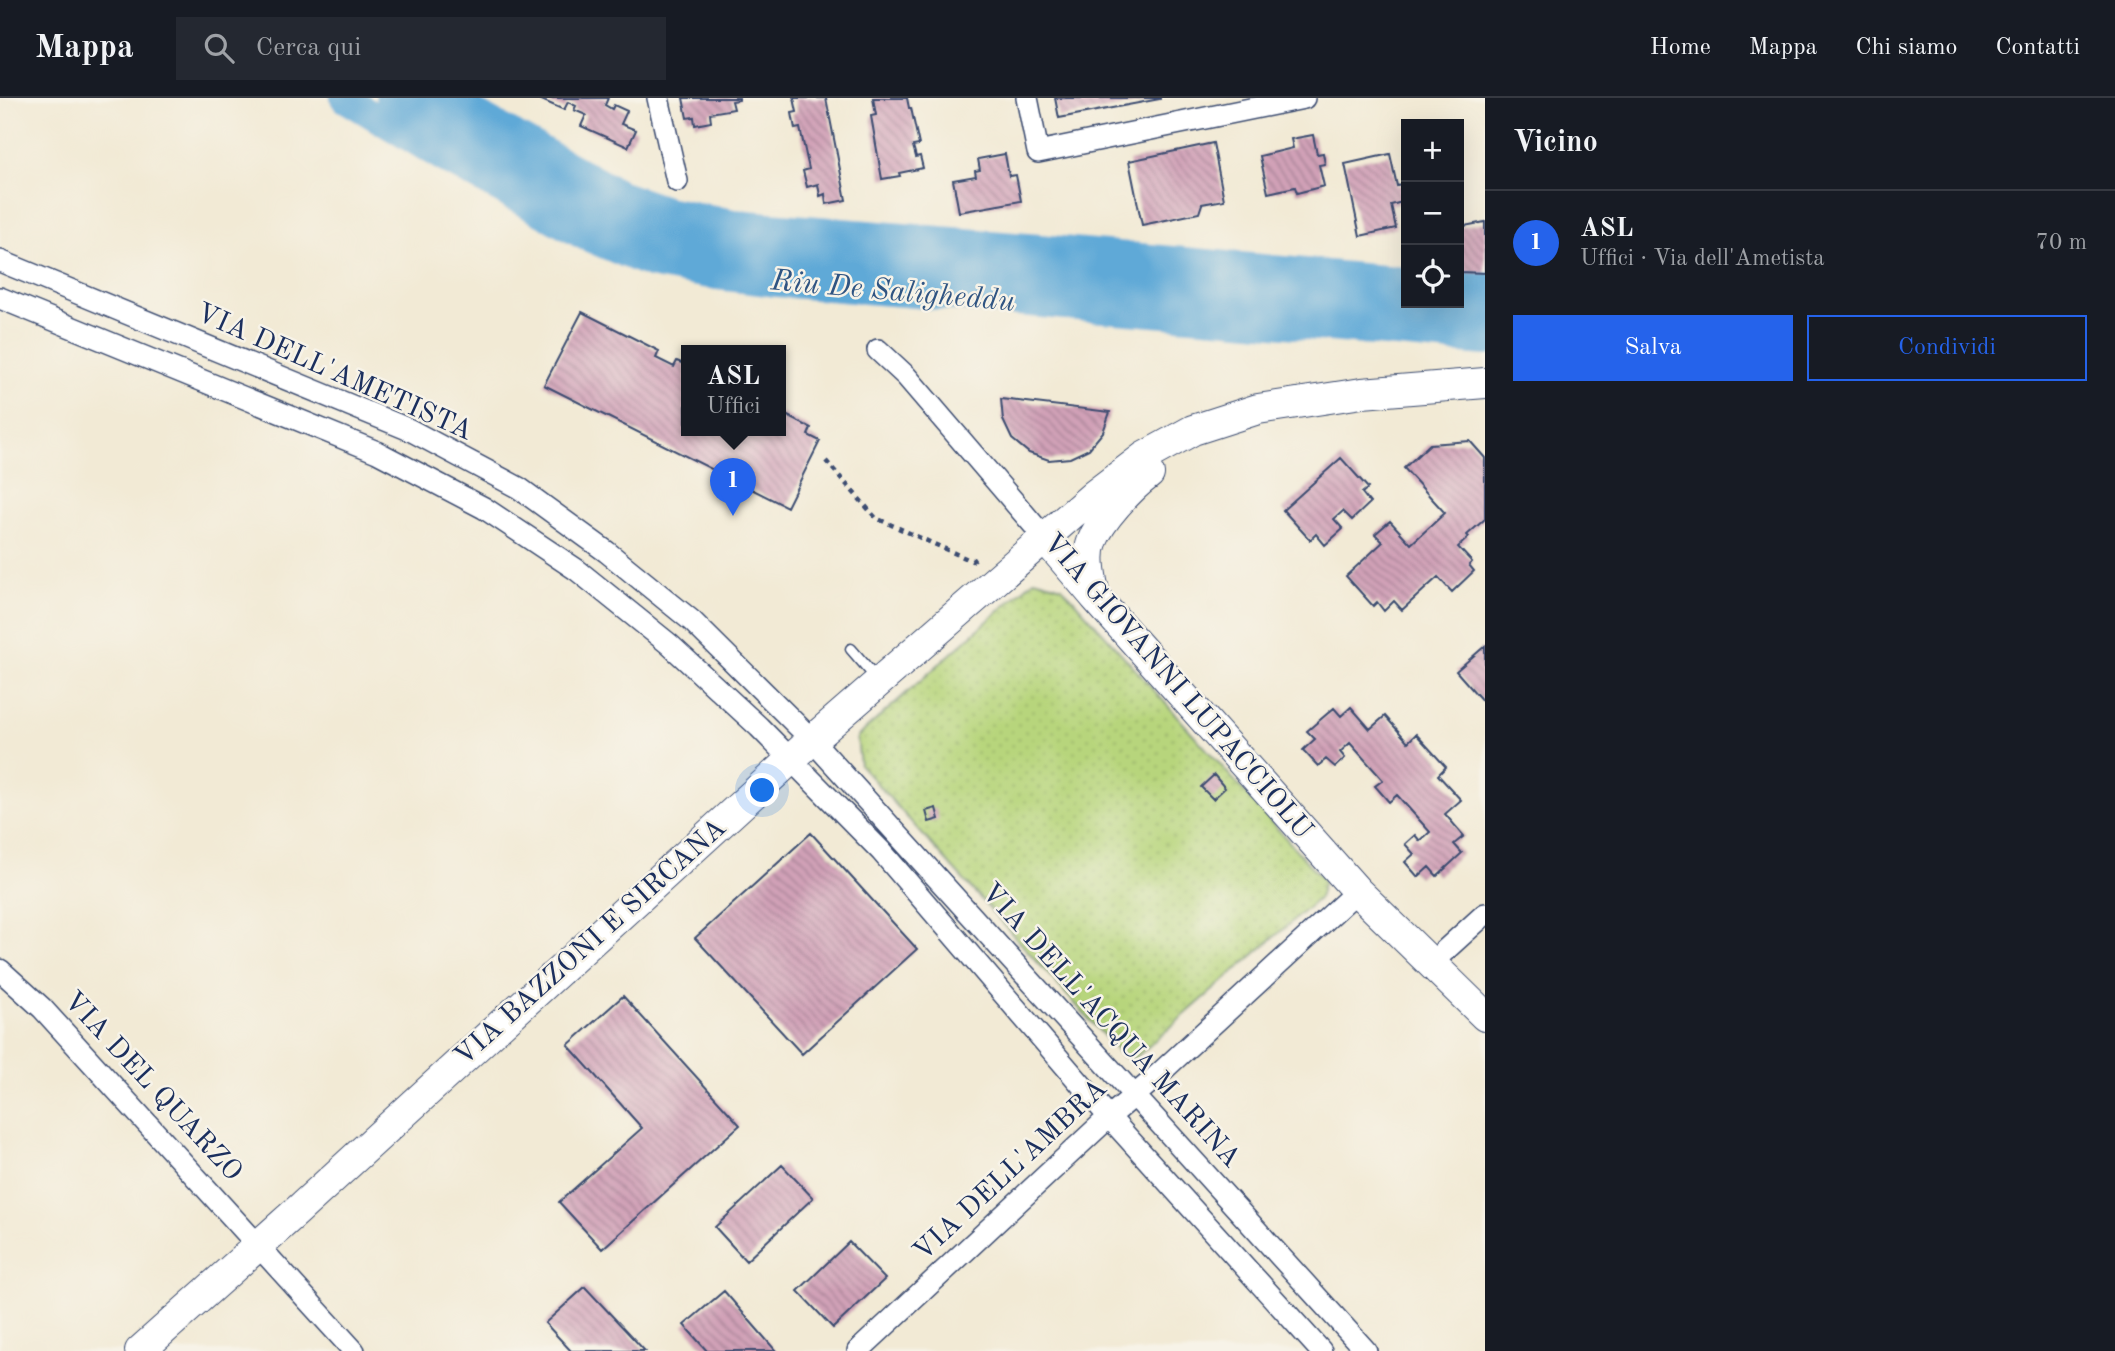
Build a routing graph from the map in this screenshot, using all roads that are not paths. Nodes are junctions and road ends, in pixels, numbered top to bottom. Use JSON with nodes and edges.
{"nodes":[{"id":1,"x":658,"y":98,"type":"edge"},
{"id":2,"x":1027,"y":98,"type":"edge"},
{"id":3,"x":1304,"y":98,"type":"edge"},
{"id":4,"x":677,"y":181,"type":"dead end"},
{"id":5,"x":0,"y":261,"type":"edge"},
{"id":6,"x":0,"y":298,"type":"edge"},
{"id":7,"x":878,"y":350,"type":"dead end"},
{"id":8,"x":1485,"y":383,"type":"edge"},
{"id":9,"x":1193,"y":430,"type":"junction"},
{"id":10,"x":1044,"y":537,"type":"junction"},
{"id":11,"x":1095,"y":597,"type":"junction"},
{"id":12,"x":852,"y":649,"type":"dead end"},
{"id":13,"x":880,"y":683,"type":"junction"},
{"id":14,"x":812,"y":740,"type":"junction"},
{"id":15,"x":791,"y":761,"type":"junction"},
{"id":16,"x":1357,"y":891,"type":"junction"},
{"id":17,"x":1485,"y":914,"type":"edge"},
{"id":18,"x":1430,"y":964,"type":"junction"},
{"id":19,"x":0,"y":970,"type":"edge"},
{"id":20,"x":1485,"y":1016,"type":"edge"},
{"id":21,"x":1135,"y":1096,"type":"junction"},
{"id":22,"x":1109,"y":1117,"type":"junction"},
{"id":23,"x":259,"y":1245,"type":"junction"},
{"id":24,"x":140,"y":1351,"type":"edge"},
{"id":25,"x":354,"y":1351,"type":"edge"},
{"id":26,"x":858,"y":1351,"type":"edge"},
{"id":27,"x":1321,"y":1351,"type":"edge"},
{"id":28,"x":1366,"y":1351,"type":"edge"}],
"edges":[{"from":1,"to":4,"type":"street"},
{"from":2,"to":3,"type":"street"},
{"from":5,"to":14,"type":"street","name":"VIA DELL'AMETISTA"},
{"from":6,"to":15,"type":"street","name":"VIA DELL'AMETISTA"},
{"from":7,"to":10,"type":"street","name":"VIA GIOVANNI LUPACCIOLU"},
{"from":8,"to":9,"type":"street","name":"VIA BAZZONI E SIRCANA"},
{"from":9,"to":10,"type":"street","name":"VIA BAZZONI E SIRCANA"},
{"from":9,"to":11,"type":"street"},
{"from":10,"to":11,"type":"street","name":"VIA GIOVANNI LUPACCIOLU"},
{"from":10,"to":13,"type":"street","name":"VIA BAZZONI E SIRCANA"},
{"from":11,"to":16,"type":"street","name":"VIA GIOVANNI LUPACCIOLU"},
{"from":12,"to":13,"type":"lane"},
{"from":13,"to":14,"type":"street","name":"VIA BAZZONI E SIRCANA"},
{"from":14,"to":15,"type":"street","name":"VIA BAZZONI E SIRCANA"},
{"from":14,"to":21,"type":"street","name":"VIA DELL'ACQUA MARINA"},
{"from":15,"to":22,"type":"street","name":"VIA DELL'ACQUA MARINA"},
{"from":15,"to":23,"type":"street","name":"VIA BAZZONI E SIRCANA"},
{"from":16,"to":18,"type":"street","name":"VIA GIOVANNI LUPACCIOLU"},
{"from":16,"to":21,"type":"street","name":"VIA DELL'AMBRA"},
{"from":17,"to":18,"type":"street"},
{"from":18,"to":20,"type":"street","name":"VIA GIOVANNI LUPACCIOLU"},
{"from":19,"to":23,"type":"street","name":"VIA DEL QUARZO"},
{"from":21,"to":22,"type":"street","name":"VIA DELL'AMBRA"},
{"from":21,"to":28,"type":"street","name":"VIA DELL'ACQUA MARINA"},
{"from":22,"to":26,"type":"street","name":"VIA DELL'AMBRA"},
{"from":22,"to":27,"type":"street","name":"VIA DELL'ACQUA MARINA"},
{"from":23,"to":24,"type":"street","name":"VIA BAZZONI E SIRCANA"},
{"from":23,"to":25,"type":"street","name":"VIA DEL QUARZO"}]}
